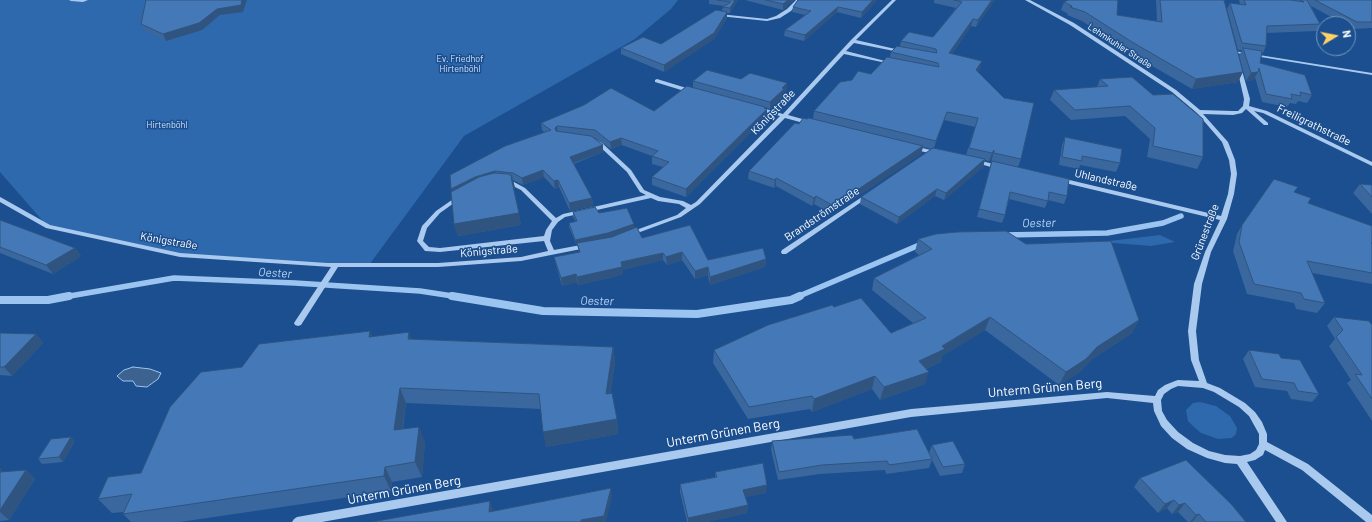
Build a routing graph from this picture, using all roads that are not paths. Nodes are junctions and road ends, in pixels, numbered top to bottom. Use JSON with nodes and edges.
{"nodes":[{"id":1,"x":72,"y":0,"type":"edge"},
{"id":2,"x":86,"y":0,"type":"edge"},
{"id":3,"x":798,"y":0,"type":"edge"},
{"id":4,"x":894,"y":0,"type":"edge"},
{"id":5,"x":1028,"y":0,"type":"edge"},
{"id":6,"x":717,"y":14,"type":"edge"},
{"id":7,"x":853,"y":41,"type":"junction"},
{"id":8,"x":1234,"y":45,"type":"edge"},
{"id":9,"x":843,"y":52,"type":"junction"},
{"id":10,"x":1236,"y":52,"type":"junction"},
{"id":11,"x":910,"y":54,"type":"edge"},
{"id":12,"x":896,"y":64,"type":"edge"},
{"id":13,"x":1372,"y":74,"type":"edge"},
{"id":14,"x":657,"y":81,"type":"dead end"},
{"id":15,"x":695,"y":92,"type":"edge"},
{"id":16,"x":1246,"y":107,"type":"junction"},
{"id":17,"x":755,"y":108,"type":"edge"},
{"id":18,"x":1199,"y":112,"type":"junction"},
{"id":19,"x":784,"y":116,"type":"junction"},
{"id":20,"x":815,"y":124,"type":"edge"},
{"id":21,"x":1266,"y":124,"type":"dead end"},
{"id":22,"x":587,"y":139,"type":"edge"},
{"id":23,"x":907,"y":146,"type":"edge"},
{"id":24,"x":930,"y":152,"type":"junction"},
{"id":25,"x":945,"y":155,"type":"edge"},
{"id":26,"x":924,"y":156,"type":"edge"},
{"id":27,"x":966,"y":160,"type":"edge"},
{"id":28,"x":1372,"y":164,"type":"edge"},
{"id":29,"x":1003,"y":168,"type":"edge"},
{"id":30,"x":1055,"y":179,"type":"edge"},
{"id":31,"x":496,"y":182,"type":"edge"},
{"id":32,"x":873,"y":191,"type":"edge"},
{"id":33,"x":468,"y":192,"type":"edge"},
{"id":34,"x":651,"y":196,"type":"junction"},
{"id":35,"x":0,"y":200,"type":"edge"},
{"id":36,"x":691,"y":208,"type":"junction"},
{"id":37,"x":1224,"y":219,"type":"junction"},
{"id":38,"x":556,"y":221,"type":"junction"},
{"id":39,"x":624,"y":236,"type":"edge"},
{"id":40,"x":548,"y":238,"type":"junction"},
{"id":41,"x":595,"y":244,"type":"edge"},
{"id":42,"x":784,"y":252,"type":"dead end"},
{"id":43,"x":552,"y":253,"type":"junction"},
{"id":44,"x":336,"y":265,"type":"junction"},
{"id":45,"x":298,"y":323,"type":"dead end"},
{"id":46,"x":1204,"y":385,"type":"junction"},
{"id":47,"x":1157,"y":400,"type":"junction"},
{"id":48,"x":1263,"y":444,"type":"junction"},
{"id":49,"x":1240,"y":460,"type":"junction"},
{"id":50,"x":297,"y":522,"type":"edge"},
{"id":51,"x":1282,"y":522,"type":"edge"},
{"id":52,"x":1372,"y":522,"type":"edge"}],
"edges":[{"from":1,"to":2,"type":"street"},
{"from":3,"to":6,"type":"street"},
{"from":4,"to":7,"type":"street","name":"Königstraße"},
{"from":5,"to":18,"type":"street","name":"Lehmkuhler Straße"},
{"from":7,"to":9,"type":"street","name":"Königstraße"},
{"from":7,"to":11,"type":"street"},
{"from":8,"to":10,"type":"street"},
{"from":9,"to":12,"type":"street"},
{"from":9,"to":19,"type":"street","name":"Königstraße"},
{"from":10,"to":13,"type":"street"},
{"from":10,"to":16,"type":"street"},
{"from":14,"to":15,"type":"street"},
{"from":16,"to":18,"type":"street"},
{"from":16,"to":21,"type":"street"},
{"from":16,"to":28,"type":"street","name":"Freiligrathstraße"},
{"from":17,"to":19,"type":"street"},
{"from":18,"to":37,"type":"street","name":"Grünestraße"},
{"from":19,"to":20,"type":"street"},
{"from":19,"to":36,"type":"street","name":"Königstraße"},
{"from":22,"to":34,"type":"street"},
{"from":23,"to":24,"type":"street"},
{"from":24,"to":25,"type":"street"},
{"from":24,"to":26,"type":"street"},
{"from":27,"to":29,"type":"street"},
{"from":30,"to":37,"type":"street","name":"Uhlandstraße"},
{"from":31,"to":38,"type":"street"},
{"from":32,"to":42,"type":"street","name":"Brandströmstraße"},
{"from":33,"to":40,"type":"street"},
{"from":34,"to":36,"type":"street"},
{"from":34,"to":38,"type":"street"},
{"from":35,"to":44,"type":"street","name":"Königstraße"},
{"from":36,"to":39,"type":"street","name":"Königstraße"},
{"from":37,"to":46,"type":"street","name":"Grünestraße"},
{"from":38,"to":40,"type":"street"},
{"from":40,"to":43,"type":"street"},
{"from":41,"to":43,"type":"street","name":"Königstraße"},
{"from":43,"to":44,"type":"street","name":"Königstraße"},
{"from":44,"to":45,"type":"street"},
{"from":46,"to":47,"type":"street"},
{"from":46,"to":48,"type":"street"},
{"from":47,"to":49,"type":"street"},
{"from":47,"to":50,"type":"street","name":"Unterm Grünen Berg"},
{"from":48,"to":49,"type":"street"},
{"from":48,"to":52,"type":"street"},
{"from":49,"to":51,"type":"street"}]}
